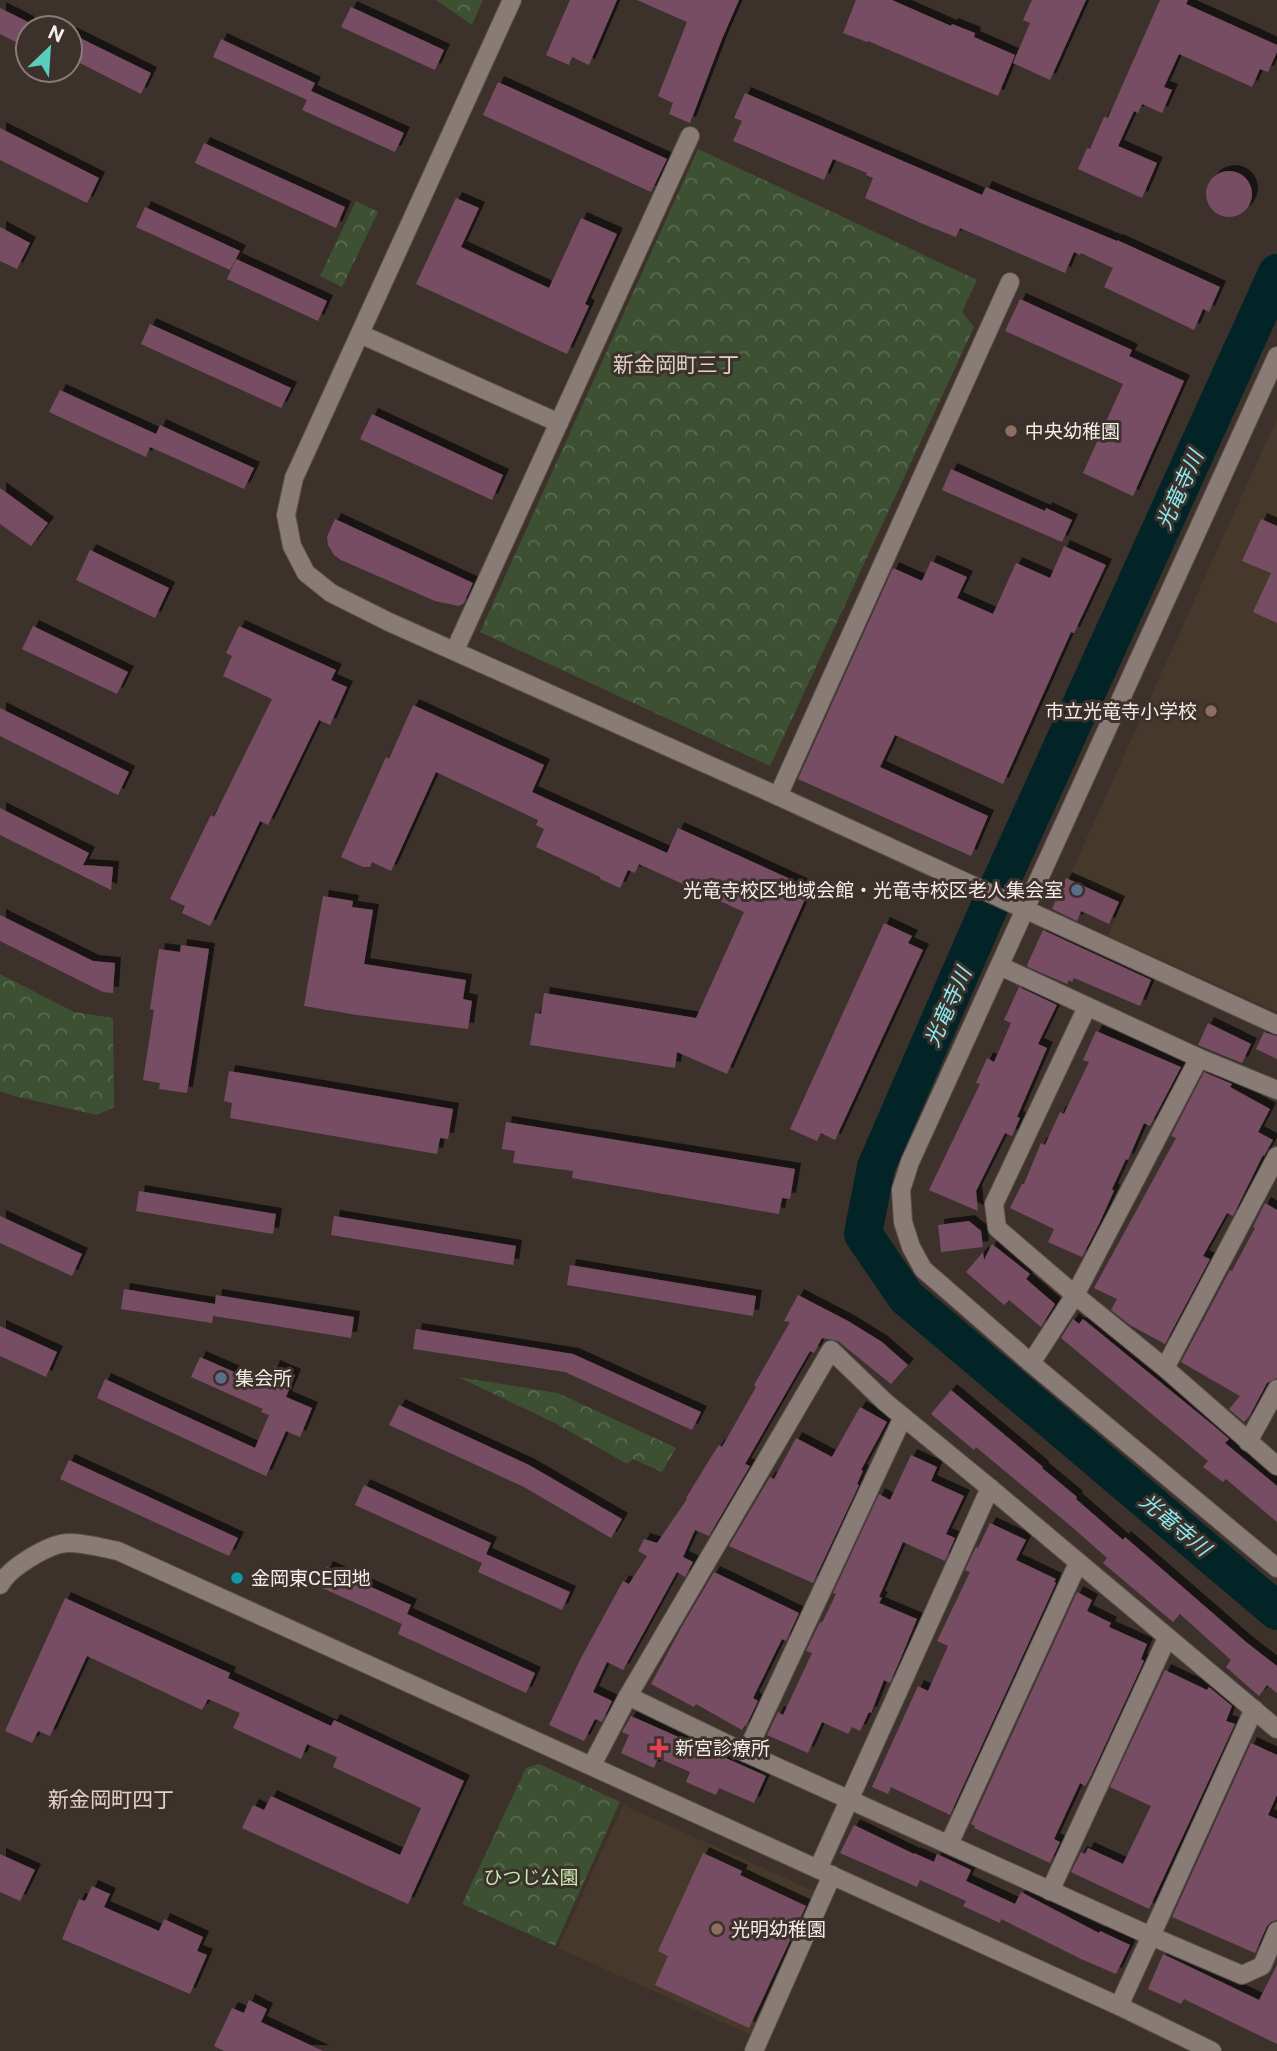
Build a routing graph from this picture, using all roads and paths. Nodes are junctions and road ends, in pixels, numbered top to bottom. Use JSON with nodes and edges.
{"nodes":[{"id":1,"x":512,"y":0,"type":"edge"},
{"id":2,"x":690,"y":136,"type":"dead end"},
{"id":3,"x":1010,"y":282,"type":"dead end"},
{"id":4,"x":360,"y":334,"type":"junction"},
{"id":5,"x":1277,"y":356,"type":"edge"},
{"id":6,"x":559,"y":423,"type":"junction"},
{"id":7,"x":455,"y":650,"type":"junction"},
{"id":8,"x":778,"y":796,"type":"junction"},
{"id":9,"x":1024,"y":911,"type":"junction"},
{"id":10,"x":1000,"y":965,"type":"junction"},
{"id":11,"x":1087,"y":1007,"type":"junction"},
{"id":12,"x":1277,"y":1025,"type":"edge"},
{"id":13,"x":1199,"y":1058,"type":"junction"},
{"id":14,"x":1277,"y":1090,"type":"edge"},
{"id":15,"x":1277,"y":1156,"type":"edge"},
{"id":16,"x":1074,"y":1295,"type":"junction"},
{"id":17,"x":1031,"y":1363,"type":"junction"},
{"id":18,"x":1165,"y":1368,"type":"junction"},
{"id":19,"x":1277,"y":1389,"type":"edge"},
{"id":20,"x":903,"y":1417,"type":"junction"},
{"id":21,"x":1248,"y":1442,"type":"junction"},
{"id":22,"x":1277,"y":1466,"type":"edge"},
{"id":23,"x":990,"y":1488,"type":"junction"},
{"id":24,"x":1078,"y":1563,"type":"junction"},
{"id":25,"x":1277,"y":1568,"type":"edge"},
{"id":26,"x":0,"y":1585,"type":"edge"},
{"id":27,"x":1167,"y":1638,"type":"junction"},
{"id":28,"x":628,"y":1696,"type":"junction"},
{"id":29,"x":1254,"y":1710,"type":"junction"},
{"id":30,"x":1277,"y":1729,"type":"edge"},
{"id":31,"x":746,"y":1753,"type":"junction"},
{"id":32,"x":592,"y":1765,"type":"junction"},
{"id":33,"x":849,"y":1798,"type":"junction"},
{"id":34,"x":949,"y":1844,"type":"junction"},
{"id":35,"x":825,"y":1872,"type":"junction"},
{"id":36,"x":1050,"y":1891,"type":"junction"},
{"id":37,"x":1277,"y":1931,"type":"edge"},
{"id":38,"x":1151,"y":1936,"type":"junction"},
{"id":39,"x":1119,"y":2007,"type":"junction"},
{"id":40,"x":754,"y":2051,"type":"edge"},
{"id":41,"x":1212,"y":2051,"type":"edge"}],
"edges":[{"from":1,"to":4,"type":"street"},
{"from":2,"to":6,"type":"street"},
{"from":3,"to":8,"type":"street"},
{"from":4,"to":6,"type":"street"},
{"from":4,"to":7,"type":"street"},
{"from":5,"to":9,"type":"street"},
{"from":6,"to":7,"type":"street"},
{"from":7,"to":8,"type":"street"},
{"from":8,"to":9,"type":"street"},
{"from":9,"to":10,"type":"street"},
{"from":9,"to":12,"type":"street"},
{"from":10,"to":11,"type":"street"},
{"from":10,"to":17,"type":"street"},
{"from":11,"to":13,"type":"street"},
{"from":11,"to":16,"type":"street"},
{"from":13,"to":14,"type":"street"},
{"from":13,"to":16,"type":"street"},
{"from":15,"to":18,"type":"street"},
{"from":16,"to":17,"type":"street"},
{"from":16,"to":18,"type":"street"},
{"from":17,"to":25,"type":"street"},
{"from":18,"to":21,"type":"street"},
{"from":19,"to":21,"type":"street"},
{"from":20,"to":23,"type":"street"},
{"from":20,"to":28,"type":"street"},
{"from":20,"to":31,"type":"street"},
{"from":21,"to":22,"type":"street"},
{"from":23,"to":24,"type":"street"},
{"from":23,"to":33,"type":"street"},
{"from":24,"to":27,"type":"street"},
{"from":24,"to":34,"type":"street"},
{"from":26,"to":32,"type":"street"},
{"from":27,"to":29,"type":"street"},
{"from":27,"to":36,"type":"street"},
{"from":28,"to":31,"type":"street"},
{"from":28,"to":32,"type":"street"},
{"from":29,"to":30,"type":"street"},
{"from":29,"to":38,"type":"street"},
{"from":31,"to":33,"type":"street"},
{"from":32,"to":35,"type":"street"},
{"from":33,"to":34,"type":"street"},
{"from":33,"to":35,"type":"street"},
{"from":34,"to":36,"type":"street"},
{"from":35,"to":39,"type":"street"},
{"from":35,"to":40,"type":"street"},
{"from":36,"to":38,"type":"street"},
{"from":37,"to":38,"type":"street"},
{"from":38,"to":39,"type":"street"},
{"from":39,"to":41,"type":"street"}]}
